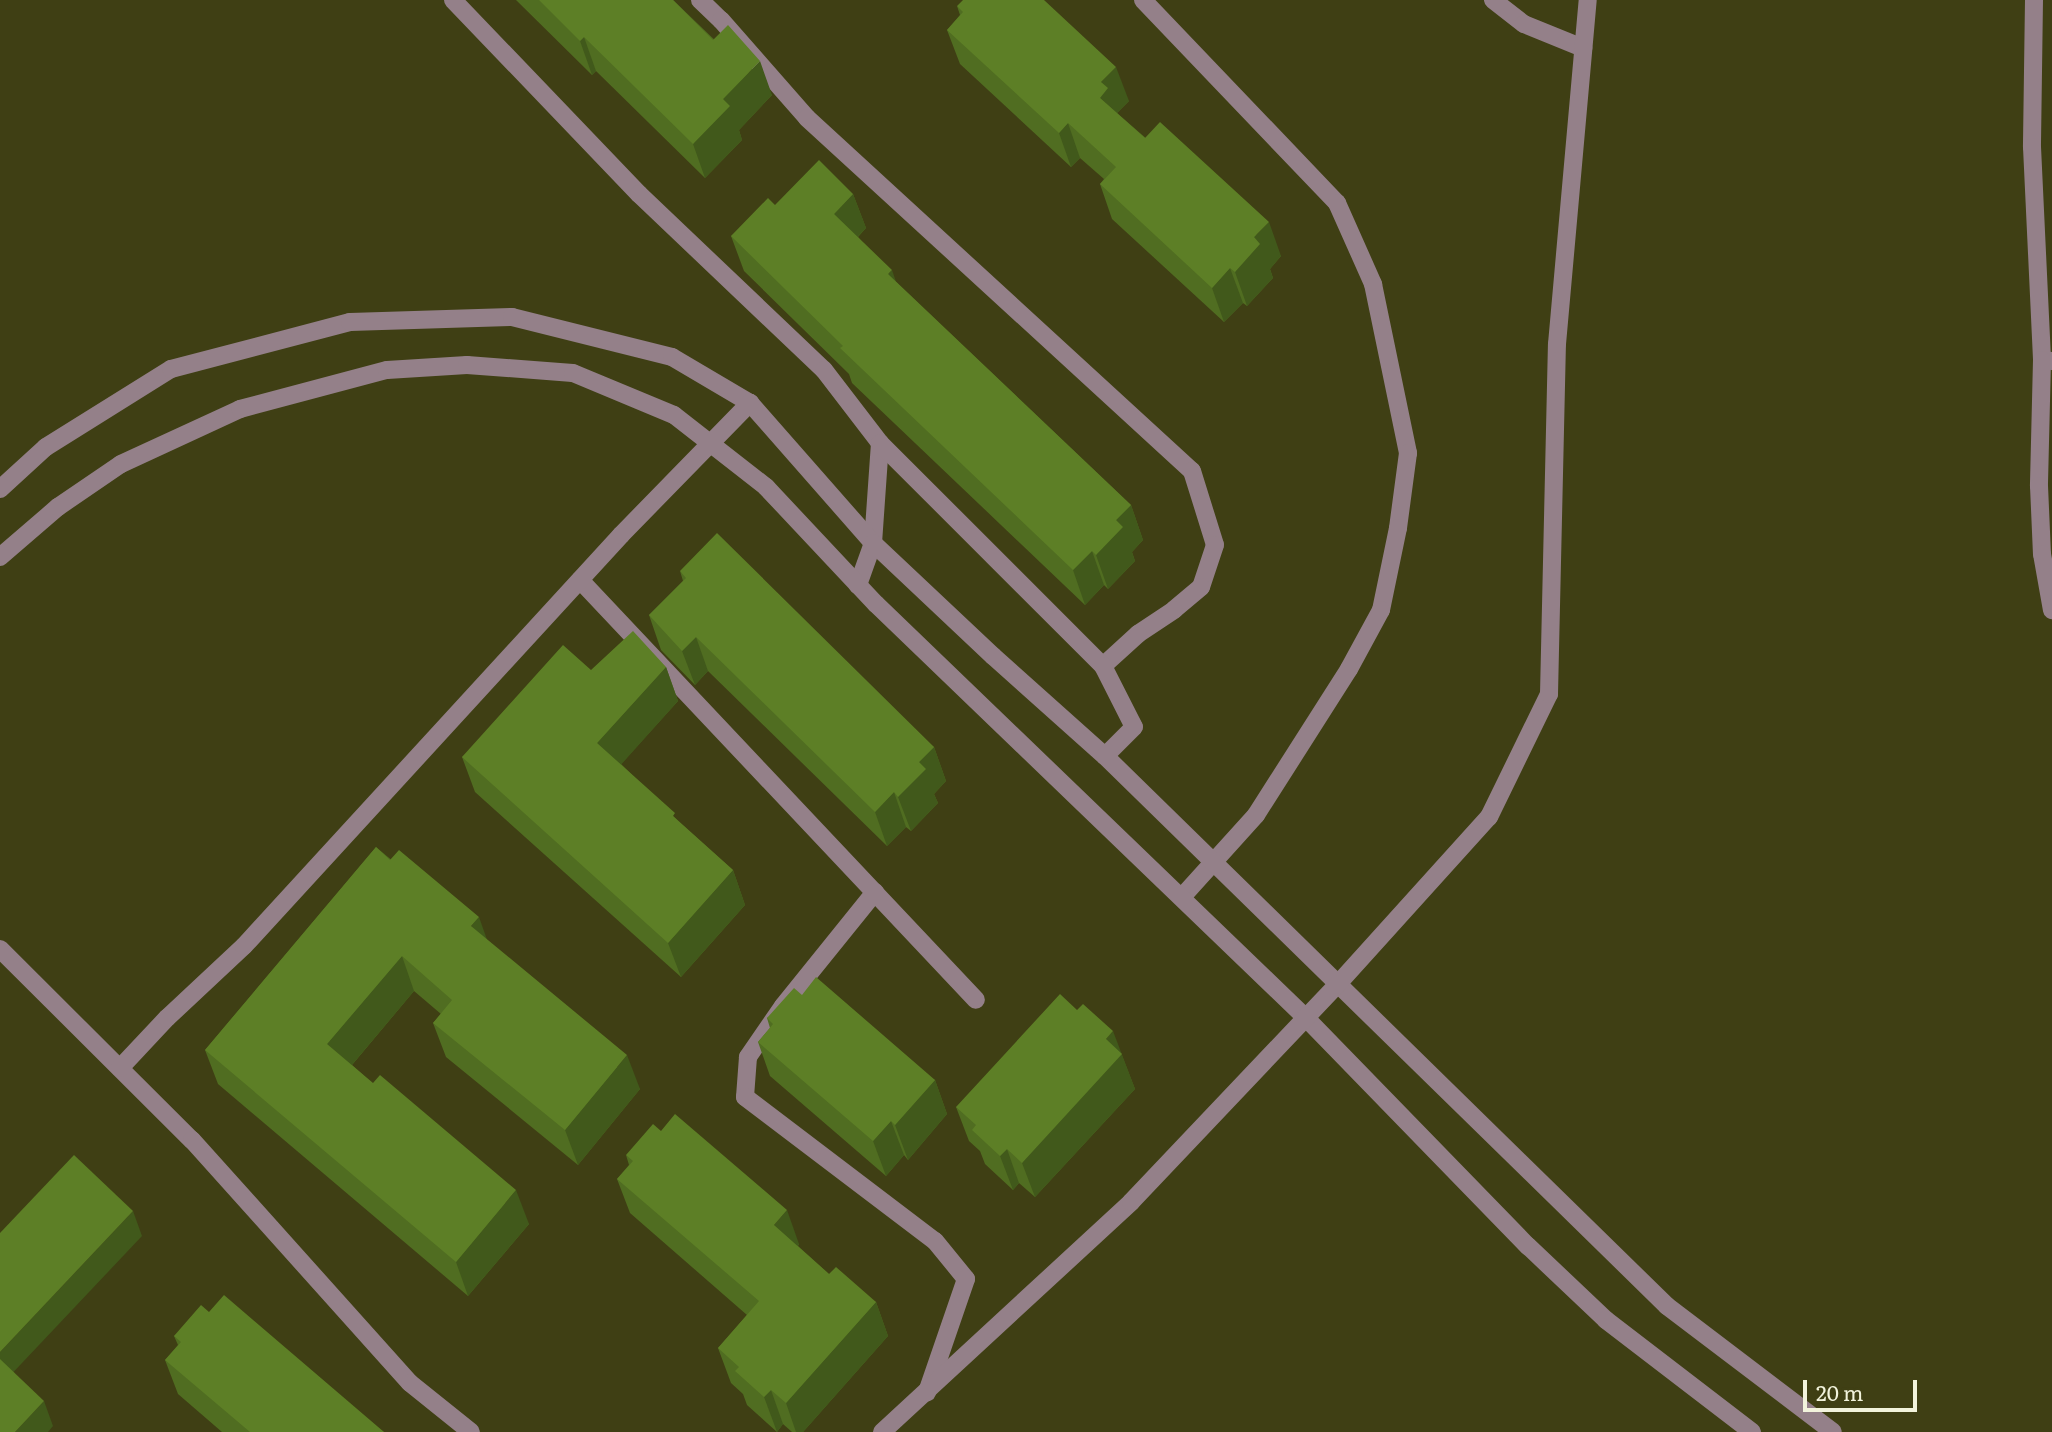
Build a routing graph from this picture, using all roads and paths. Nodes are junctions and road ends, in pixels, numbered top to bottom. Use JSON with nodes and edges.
{"nodes":[{"id":1,"x":453,"y":0,"type":"edge"},
{"id":2,"x":699,"y":0,"type":"edge"},
{"id":3,"x":1143,"y":0,"type":"edge"},
{"id":4,"x":1493,"y":0,"type":"edge"},
{"id":5,"x":1588,"y":0,"type":"edge"},
{"id":6,"x":2034,"y":0,"type":"edge"},
{"id":7,"x":1583,"y":48,"type":"junction"},
{"id":8,"x":2047,"y":360,"type":"edge"},
{"id":9,"x":750,"y":402,"type":"junction"},
{"id":10,"x":880,"y":443,"type":"junction"},
{"id":11,"x":712,"y":445,"type":"junction"},
{"id":12,"x":0,"y":489,"type":"edge"},
{"id":13,"x":873,"y":543,"type":"junction"},
{"id":14,"x":0,"y":557,"type":"edge"},
{"id":15,"x":580,"y":580,"type":"junction"},
{"id":16,"x":858,"y":585,"type":"junction"},
{"id":17,"x":2052,"y":610,"type":"edge"},
{"id":18,"x":1103,"y":666,"type":"junction"},
{"id":19,"x":1105,"y":756,"type":"junction"},
{"id":20,"x":1213,"y":862,"type":"junction"},
{"id":21,"x":875,"y":892,"type":"junction"},
{"id":22,"x":1182,"y":897,"type":"junction"},
{"id":23,"x":0,"y":949,"type":"edge"},
{"id":24,"x":1336,"y":985,"type":"junction"},
{"id":25,"x":976,"y":1000,"type":"dead end"},
{"id":26,"x":1305,"y":1017,"type":"junction"},
{"id":27,"x":120,"y":1068,"type":"junction"},
{"id":28,"x":927,"y":1393,"type":"junction"},
{"id":29,"x":471,"y":1432,"type":"edge"},
{"id":30,"x":882,"y":1432,"type":"edge"},
{"id":31,"x":1752,"y":1432,"type":"edge"},
{"id":32,"x":1833,"y":1432,"type":"edge"}],
"edges":[{"from":1,"to":10,"type":"street"},
{"from":2,"to":18,"type":"street"},
{"from":3,"to":20,"type":"street"},
{"from":4,"to":7,"type":"street"},
{"from":5,"to":7,"type":"street"},
{"from":6,"to":8,"type":"street"},
{"from":7,"to":24,"type":"street"},
{"from":8,"to":17,"type":"street"},
{"from":9,"to":11,"type":"street"},
{"from":9,"to":12,"type":"street"},
{"from":9,"to":13,"type":"street"},
{"from":10,"to":13,"type":"street"},
{"from":10,"to":18,"type":"street"},
{"from":11,"to":14,"type":"street"},
{"from":11,"to":15,"type":"street"},
{"from":11,"to":16,"type":"street"},
{"from":13,"to":16,"type":"street"},
{"from":13,"to":19,"type":"street"},
{"from":15,"to":21,"type":"street"},
{"from":15,"to":27,"type":"street"},
{"from":16,"to":22,"type":"street"},
{"from":18,"to":19,"type":"street"},
{"from":19,"to":20,"type":"street"},
{"from":20,"to":22,"type":"street"},
{"from":20,"to":24,"type":"street"},
{"from":21,"to":25,"type":"street"},
{"from":21,"to":28,"type":"street"},
{"from":22,"to":26,"type":"street"},
{"from":23,"to":27,"type":"street"},
{"from":24,"to":26,"type":"street"},
{"from":24,"to":32,"type":"street"},
{"from":26,"to":28,"type":"street"},
{"from":26,"to":31,"type":"street"},
{"from":27,"to":29,"type":"street"},
{"from":28,"to":30,"type":"street"}]}
